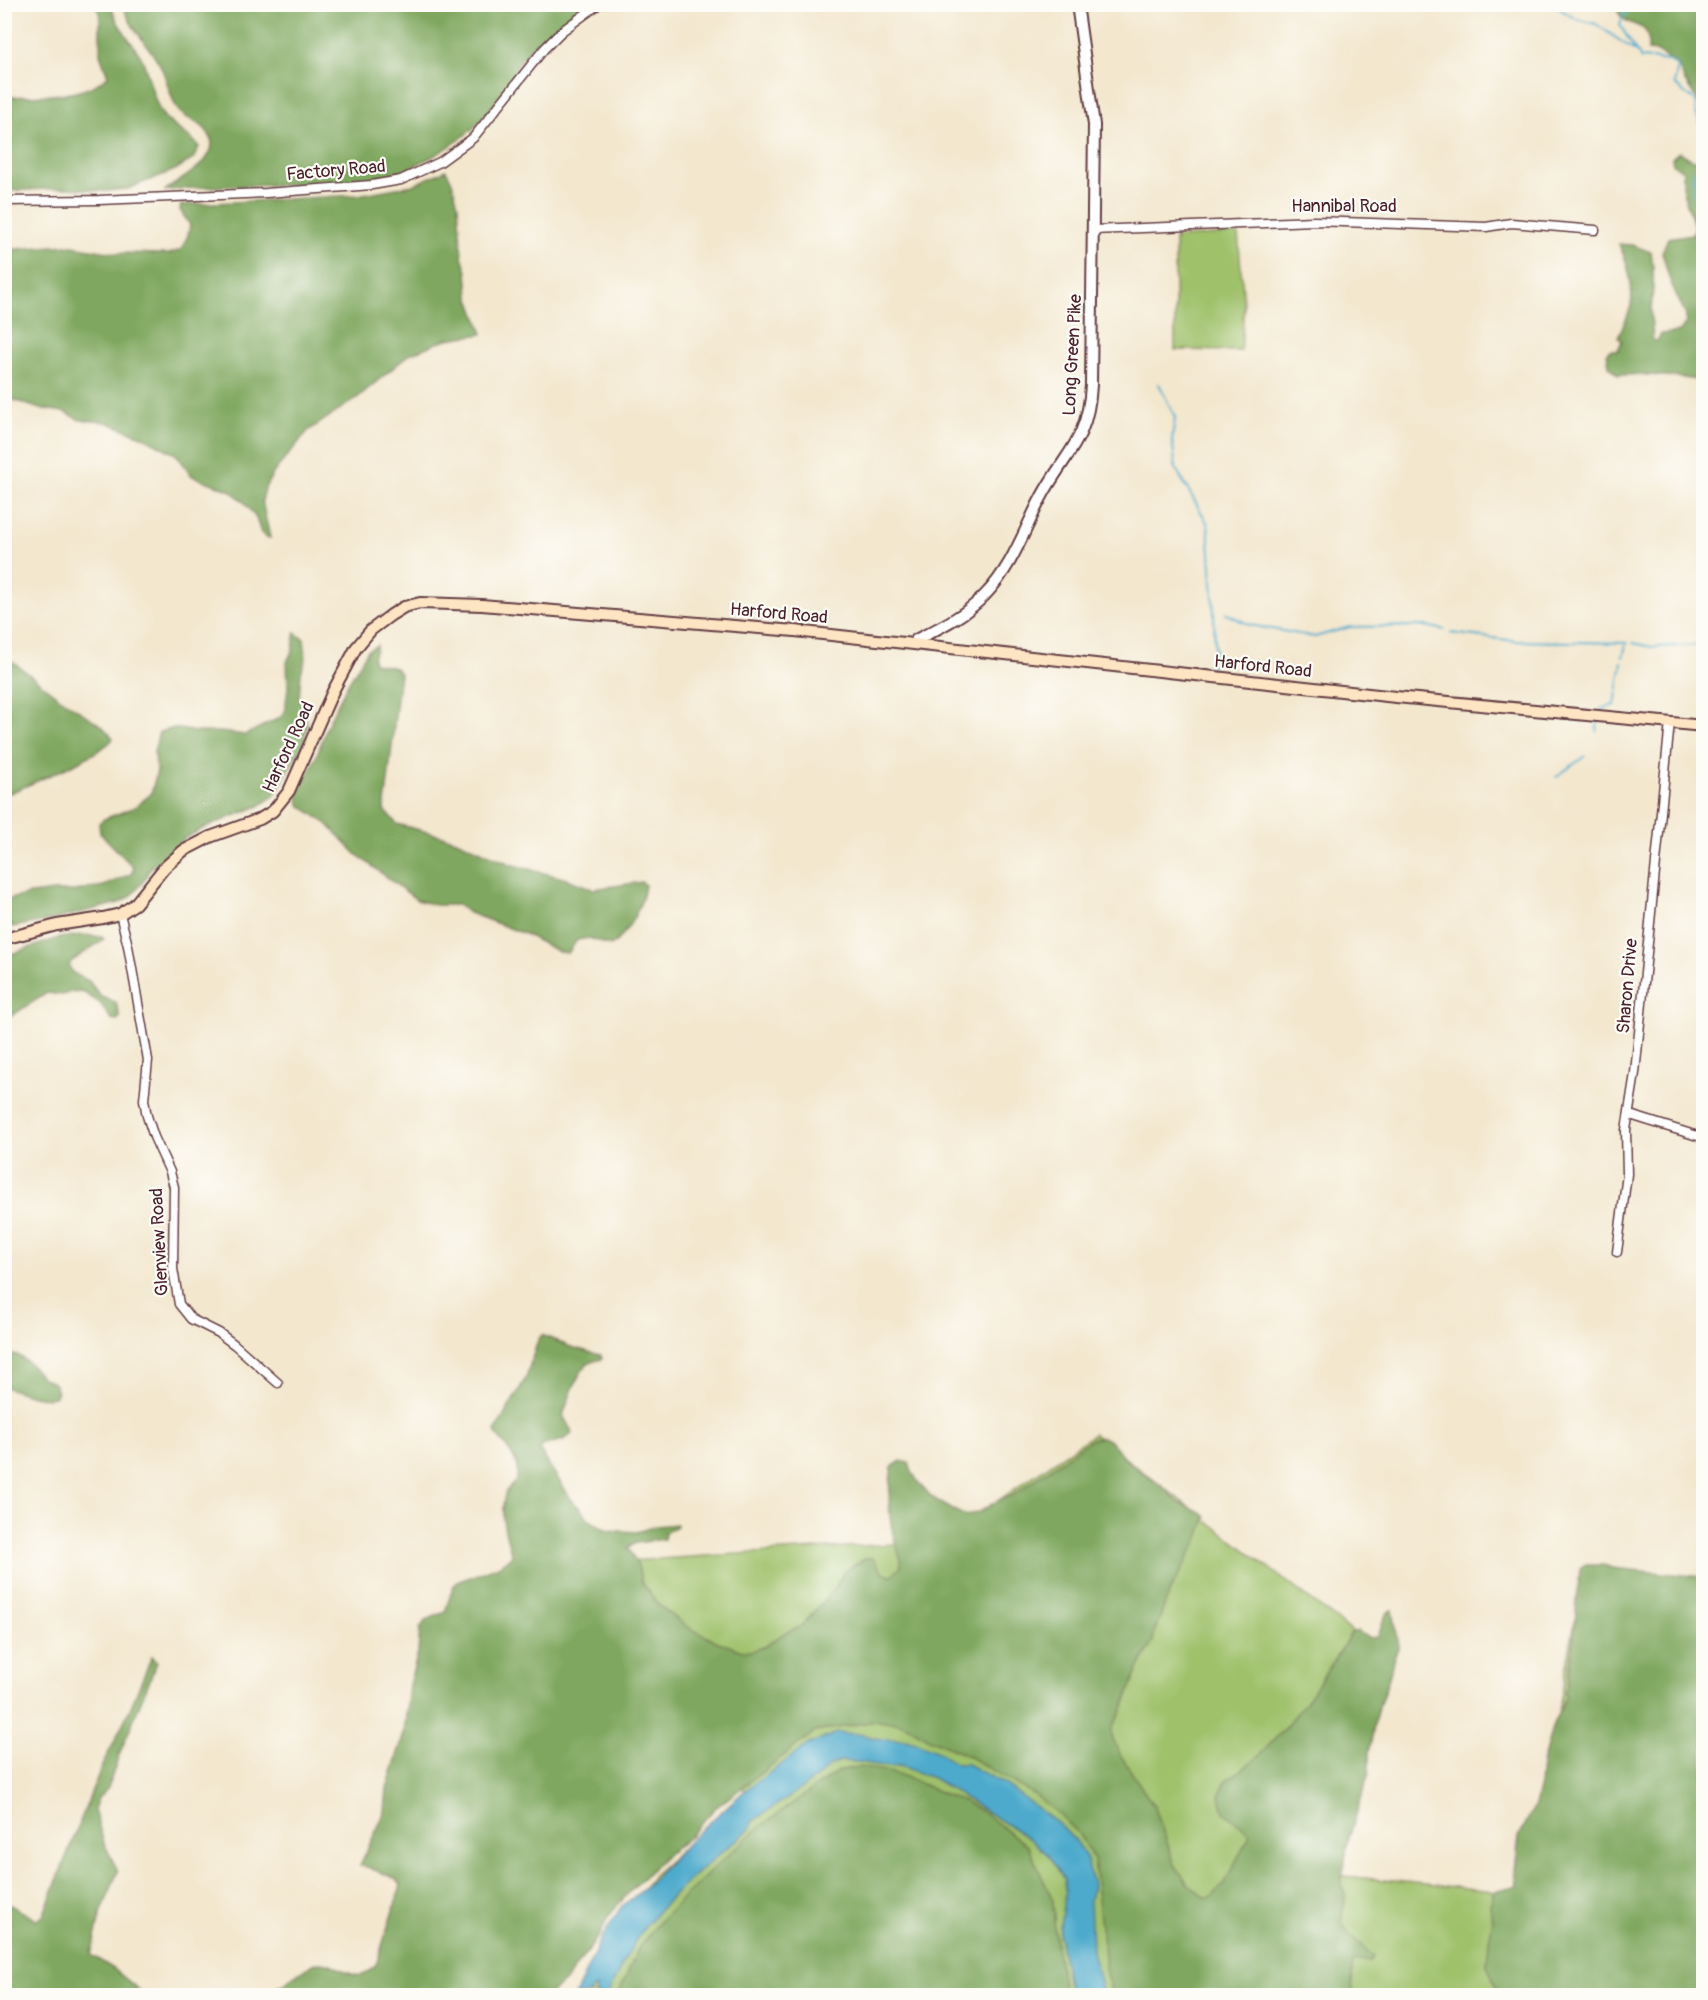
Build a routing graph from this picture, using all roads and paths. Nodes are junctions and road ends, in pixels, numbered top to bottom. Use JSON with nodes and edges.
{"nodes":[{"id":1,"x":599,"y":4,"type":"edge"},
{"id":2,"x":1077,"y":4,"type":"edge"},
{"id":3,"x":4,"y":201,"type":"edge"},
{"id":4,"x":1093,"y":230,"type":"junction"},
{"id":5,"x":1595,"y":230,"type":"dead end"},
{"id":6,"x":915,"y":644,"type":"junction"},
{"id":7,"x":1670,"y":722,"type":"junction"},
{"id":8,"x":1704,"y":726,"type":"edge"},
{"id":9,"x":120,"y":914,"type":"junction"},
{"id":10,"x":4,"y":939,"type":"edge"},
{"id":11,"x":1630,"y":1115,"type":"junction"},
{"id":12,"x":1704,"y":1138,"type":"edge"},
{"id":13,"x":1617,"y":1252,"type":"dead end"},
{"id":14,"x":278,"y":1383,"type":"dead end"}],
"edges":[{"from":1,"to":3,"type":"street","name":"Factory Road"},
{"from":2,"to":4,"type":"street","name":"Long Green Pike"},
{"from":4,"to":5,"type":"street","name":"Hannibal Road"},
{"from":4,"to":6,"type":"street","name":"Long Green Pike"},
{"from":6,"to":7,"type":"main road","name":"Harford Road"},
{"from":6,"to":9,"type":"main road","name":"Harford Road"},
{"from":7,"to":8,"type":"main road","name":"Harford Road"},
{"from":7,"to":11,"type":"street","name":"Sharon Drive"},
{"from":9,"to":10,"type":"main road"},
{"from":9,"to":14,"type":"street","name":"Glenview Road"},
{"from":11,"to":12,"type":"street"},
{"from":11,"to":13,"type":"street","name":"Sharon Drive"}]}
